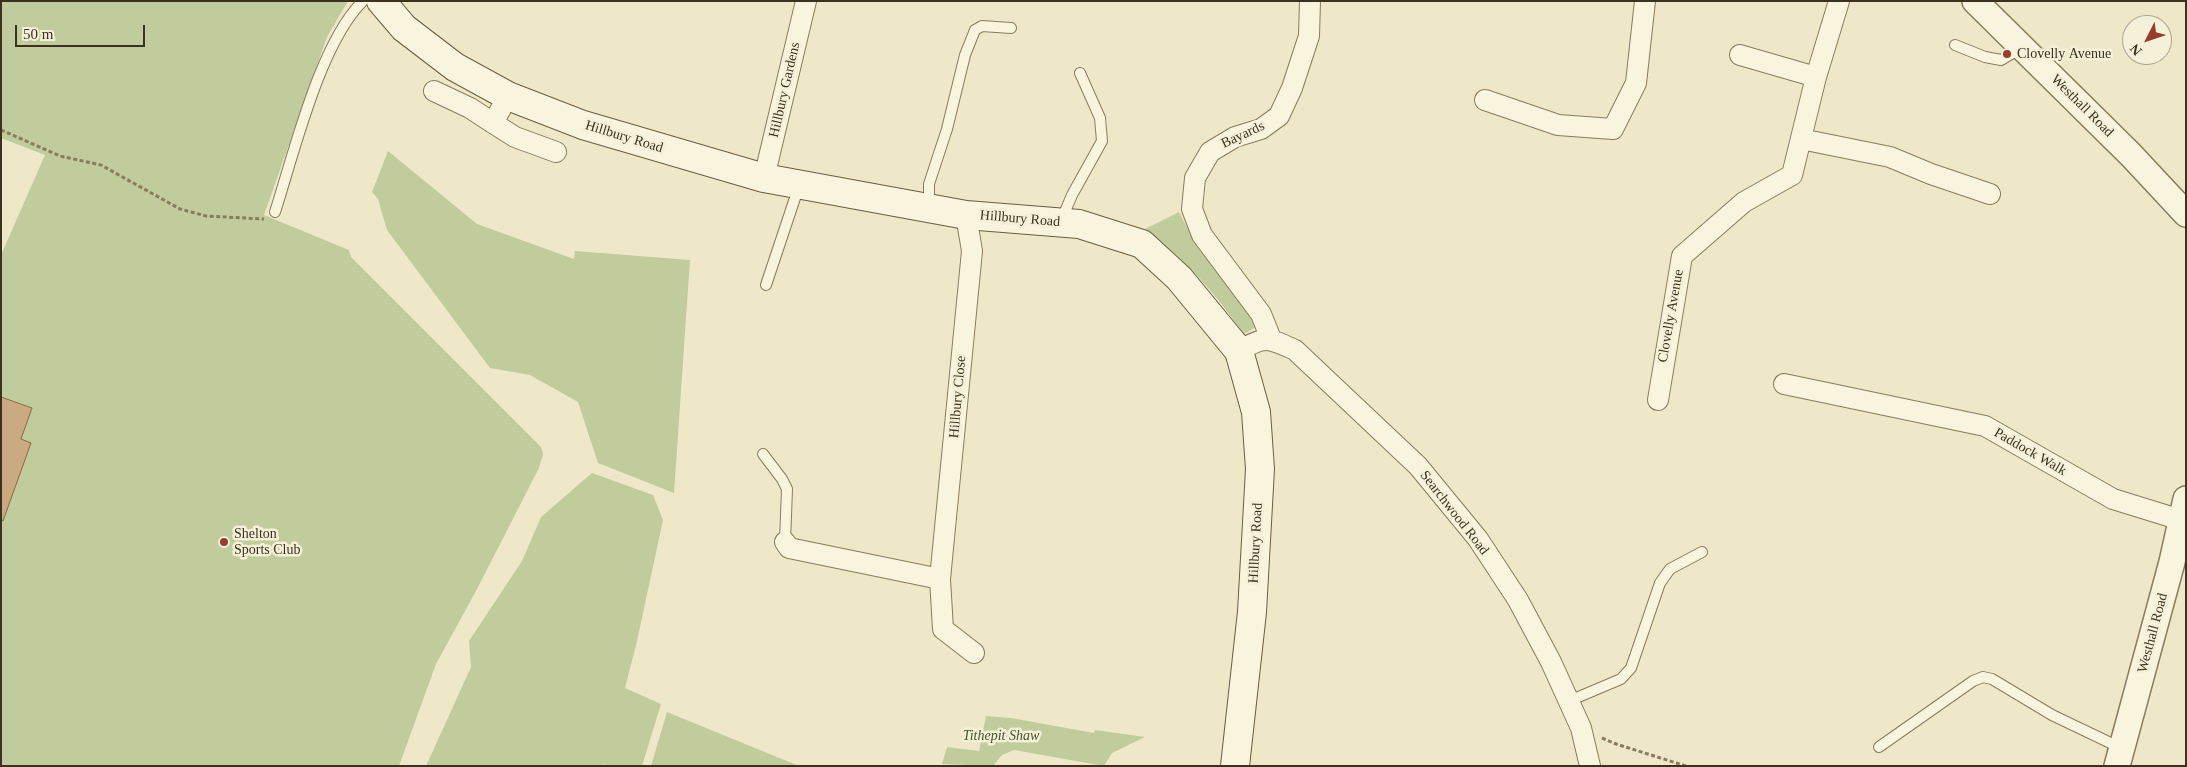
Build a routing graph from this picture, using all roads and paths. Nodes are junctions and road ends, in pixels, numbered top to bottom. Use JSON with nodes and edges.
{"nodes":[{"id":1,"x":363,"y":1,"type":"edge"},
{"id":2,"x":381,"y":1,"type":"edge"},
{"id":3,"x":806,"y":1,"type":"edge"},
{"id":4,"x":1310,"y":1,"type":"edge"},
{"id":5,"x":1644,"y":1,"type":"edge"},
{"id":6,"x":1839,"y":1,"type":"edge"},
{"id":7,"x":1975,"y":1,"type":"edge"},
{"id":8,"x":1011,"y":28,"type":"dead end"},
{"id":9,"x":1954,"y":45,"type":"dead end"},
{"id":10,"x":2022,"y":47,"type":"junction"},
{"id":11,"x":1740,"y":55,"type":"dead end"},
{"id":12,"x":1080,"y":74,"type":"dead end"},
{"id":13,"x":1816,"y":77,"type":"junction"},
{"id":14,"x":434,"y":91,"type":"dead end"},
{"id":15,"x":508,"y":96,"type":"junction"},
{"id":16,"x":1485,"y":100,"type":"dead end"},
{"id":17,"x":493,"y":123,"type":"junction"},
{"id":18,"x":1,"y":130,"type":"edge"},
{"id":19,"x":1801,"y":139,"type":"junction"},
{"id":20,"x":556,"y":152,"type":"dead end"},
{"id":21,"x":764,"y":178,"type":"junction"},
{"id":22,"x":800,"y":185,"type":"junction"},
{"id":23,"x":1990,"y":194,"type":"dead end"},
{"id":24,"x":929,"y":208,"type":"junction"},
{"id":25,"x":275,"y":212,"type":"joint"},
{"id":26,"x":2186,"y":214,"type":"edge"},
{"id":27,"x":966,"y":215,"type":"junction"},
{"id":28,"x":1060,"y":222,"type":"junction"},
{"id":29,"x":766,"y":285,"type":"dead end"},
{"id":30,"x":1271,"y":339,"type":"junction"},
{"id":31,"x":1239,"y":351,"type":"junction"},
{"id":32,"x":1784,"y":384,"type":"dead end"},
{"id":33,"x":1658,"y":400,"type":"dead end"},
{"id":34,"x":763,"y":454,"type":"dead end"},
{"id":35,"x":2183,"y":509,"type":"edge"},
{"id":36,"x":785,"y":542,"type":"joint"},
{"id":37,"x":1702,"y":552,"type":"dead end"},
{"id":38,"x":2179,"y":563,"type":"edge"},
{"id":39,"x":940,"y":579,"type":"junction"},
{"id":40,"x":974,"y":653,"type":"dead end"},
{"id":41,"x":1569,"y":701,"type":"junction"},
{"id":42,"x":1581,"y":728,"type":"junction"},
{"id":43,"x":1879,"y":747,"type":"dead end"},
{"id":44,"x":2120,"y":757,"type":"edge"},
{"id":45,"x":1235,"y":766,"type":"edge"},
{"id":46,"x":1590,"y":766,"type":"edge"},
{"id":47,"x":1686,"y":766,"type":"edge"}],
"edges":[{"from":1,"to":25,"type":"lane"},
{"from":2,"to":15,"type":"main road","name":"Hillbury Road"},
{"from":3,"to":21,"type":"street","name":"Hillbury Gardens"},
{"from":4,"to":30,"type":"street","name":"Bayards"},
{"from":5,"to":16,"type":"street"},
{"from":6,"to":13,"type":"street","name":"Clovelly Avenue"},
{"from":7,"to":10,"type":"street","name":"Westhall Road"},
{"from":8,"to":24,"type":"lane"},
{"from":9,"to":10,"type":"lane"},
{"from":10,"to":26,"type":"street","name":"Westhall Road"},
{"from":11,"to":13,"type":"street"},
{"from":12,"to":28,"type":"lane"},
{"from":13,"to":19,"type":"street","name":"Clovelly Avenue"},
{"from":14,"to":17,"type":"street"},
{"from":15,"to":17,"type":"street"},
{"from":15,"to":21,"type":"main road","name":"Hillbury Road"},
{"from":17,"to":20,"type":"street"},
{"from":18,"to":25,"type":"path"},
{"from":19,"to":23,"type":"street"},
{"from":19,"to":33,"type":"street","name":"Clovelly Avenue"},
{"from":21,"to":22,"type":"main road","name":"Hillbury Road"},
{"from":22,"to":24,"type":"main road","name":"Hillbury Road"},
{"from":22,"to":29,"type":"lane"},
{"from":24,"to":27,"type":"main road","name":"Hillbury Road"},
{"from":27,"to":28,"type":"main road","name":"Hillbury Road"},
{"from":27,"to":39,"type":"street","name":"Hillbury Close"},
{"from":28,"to":31,"type":"main road","name":"Hillbury Road"},
{"from":30,"to":31,"type":"street"},
{"from":30,"to":41,"type":"street","name":"Searchwood Road"},
{"from":31,"to":45,"type":"main road","name":"Hillbury Road"},
{"from":32,"to":35,"type":"street","name":"Paddock Walk"},
{"from":34,"to":36,"type":"lane"},
{"from":35,"to":38,"type":"street","name":"Westhall Road"},
{"from":36,"to":39,"type":"street"},
{"from":37,"to":41,"type":"lane"},
{"from":38,"to":44,"type":"street","name":"Westhall Road"},
{"from":39,"to":40,"type":"street","name":"Hillbury Close"},
{"from":41,"to":42,"type":"street","name":"Searchwood Road"},
{"from":42,"to":46,"type":"street","name":"Searchwood Road"},
{"from":42,"to":47,"type":"path"},
{"from":43,"to":44,"type":"lane"}]}
